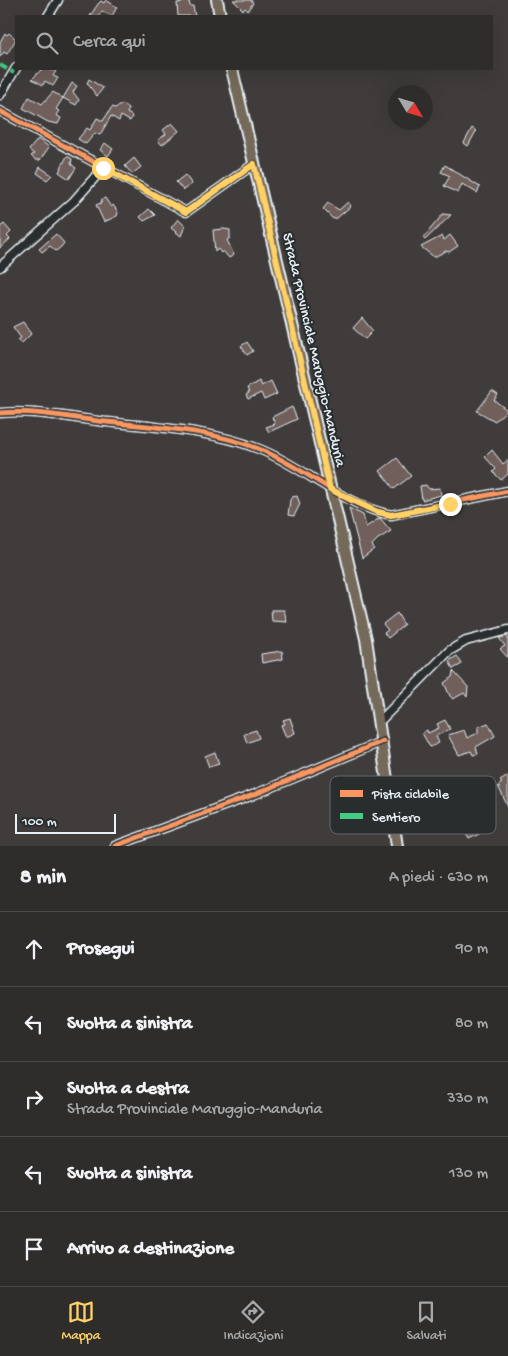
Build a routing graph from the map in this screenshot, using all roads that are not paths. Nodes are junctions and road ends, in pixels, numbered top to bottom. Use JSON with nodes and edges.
{"nodes":[{"id":1,"x":58,"y":0,"type":"edge"},
{"id":2,"x":216,"y":0,"type":"edge"},
{"id":3,"x":49,"y":15,"type":"edge"},
{"id":4,"x":220,"y":15,"type":"edge"},
{"id":5,"x":15,"y":70,"type":"edge"},
{"id":6,"x":232,"y":70,"type":"edge"},
{"id":7,"x":0,"y":95,"type":"edge"},
{"id":8,"x":0,"y":112,"type":"edge"},
{"id":9,"x":254,"y":164,"type":"junction"},
{"id":10,"x":103,"y":168,"type":"junction"},
{"id":11,"x":0,"y":267,"type":"edge"},
{"id":12,"x":0,"y":413,"type":"edge"},
{"id":13,"x":330,"y":489,"type":"junction"},
{"id":14,"x":508,"y":491,"type":"edge"},
{"id":15,"x":508,"y":630,"type":"edge"},
{"id":16,"x":379,"y":722,"type":"junction"},
{"id":17,"x":383,"y":741,"type":"junction"},
{"id":18,"x":388,"y":776,"type":"edge"},
{"id":19,"x":115,"y":846,"type":"edge"}],
"edges":[{"from":1,"to":3,"type":"street"},
{"from":2,"to":4,"type":"main road"},
{"from":5,"to":7,"type":"street"},
{"from":6,"to":9,"type":"main road","name":"Strada Provinciale Maruggio-Manduria"},
{"from":8,"to":10,"type":"street"},
{"from":9,"to":10,"type":"street"},
{"from":9,"to":13,"type":"main road","name":"Strada Provinciale Maruggio-Manduria"},
{"from":10,"to":11,"type":"street"},
{"from":12,"to":13,"type":"street"},
{"from":13,"to":14,"type":"street"},
{"from":13,"to":16,"type":"main road","name":"Strada Provinciale Maruggio-Manduria"},
{"from":15,"to":16,"type":"street"},
{"from":16,"to":17,"type":"main road","name":"Strada Provinciale Maruggio-Manduria"},
{"from":17,"to":18,"type":"main road","name":"Strada Provinciale Maruggio-Manduria"},
{"from":17,"to":19,"type":"street"}]}
